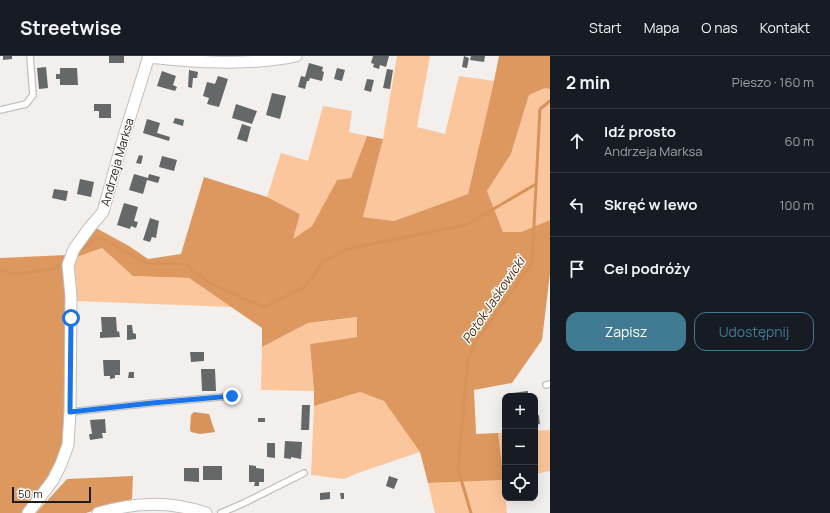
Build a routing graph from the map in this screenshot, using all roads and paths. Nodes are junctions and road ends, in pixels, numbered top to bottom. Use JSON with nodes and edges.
{"nodes":[{"id":1,"x":30,"y":56,"type":"edge"},
{"id":2,"x":149,"y":56,"type":"edge"},
{"id":3,"x":296,"y":56,"type":"edge"},
{"id":4,"x":0,"y":110,"type":"edge"},
{"id":5,"x":232,"y":396,"type":"dead end"},
{"id":6,"x":70,"y":412,"type":"junction"},
{"id":7,"x":304,"y":473,"type":"dead end"},
{"id":8,"x":138,"y":509,"type":"edge"},
{"id":9,"x":104,"y":512,"type":"edge"},
{"id":10,"x":28,"y":513,"type":"edge"},
{"id":11,"x":206,"y":513,"type":"edge"},
{"id":12,"x":221,"y":513,"type":"edge"}],
"edges":[{"from":1,"to":4,"type":"lane"},
{"from":2,"to":3,"type":"street"},
{"from":2,"to":6,"type":"street","name":"Andrzeja Marksa"},
{"from":5,"to":6,"type":"lane"},
{"from":6,"to":10,"type":"street","name":"Andrzeja Marksa"},
{"from":7,"to":12,"type":"lane"},
{"from":8,"to":9,"type":"street"},
{"from":8,"to":11,"type":"street"}]}
